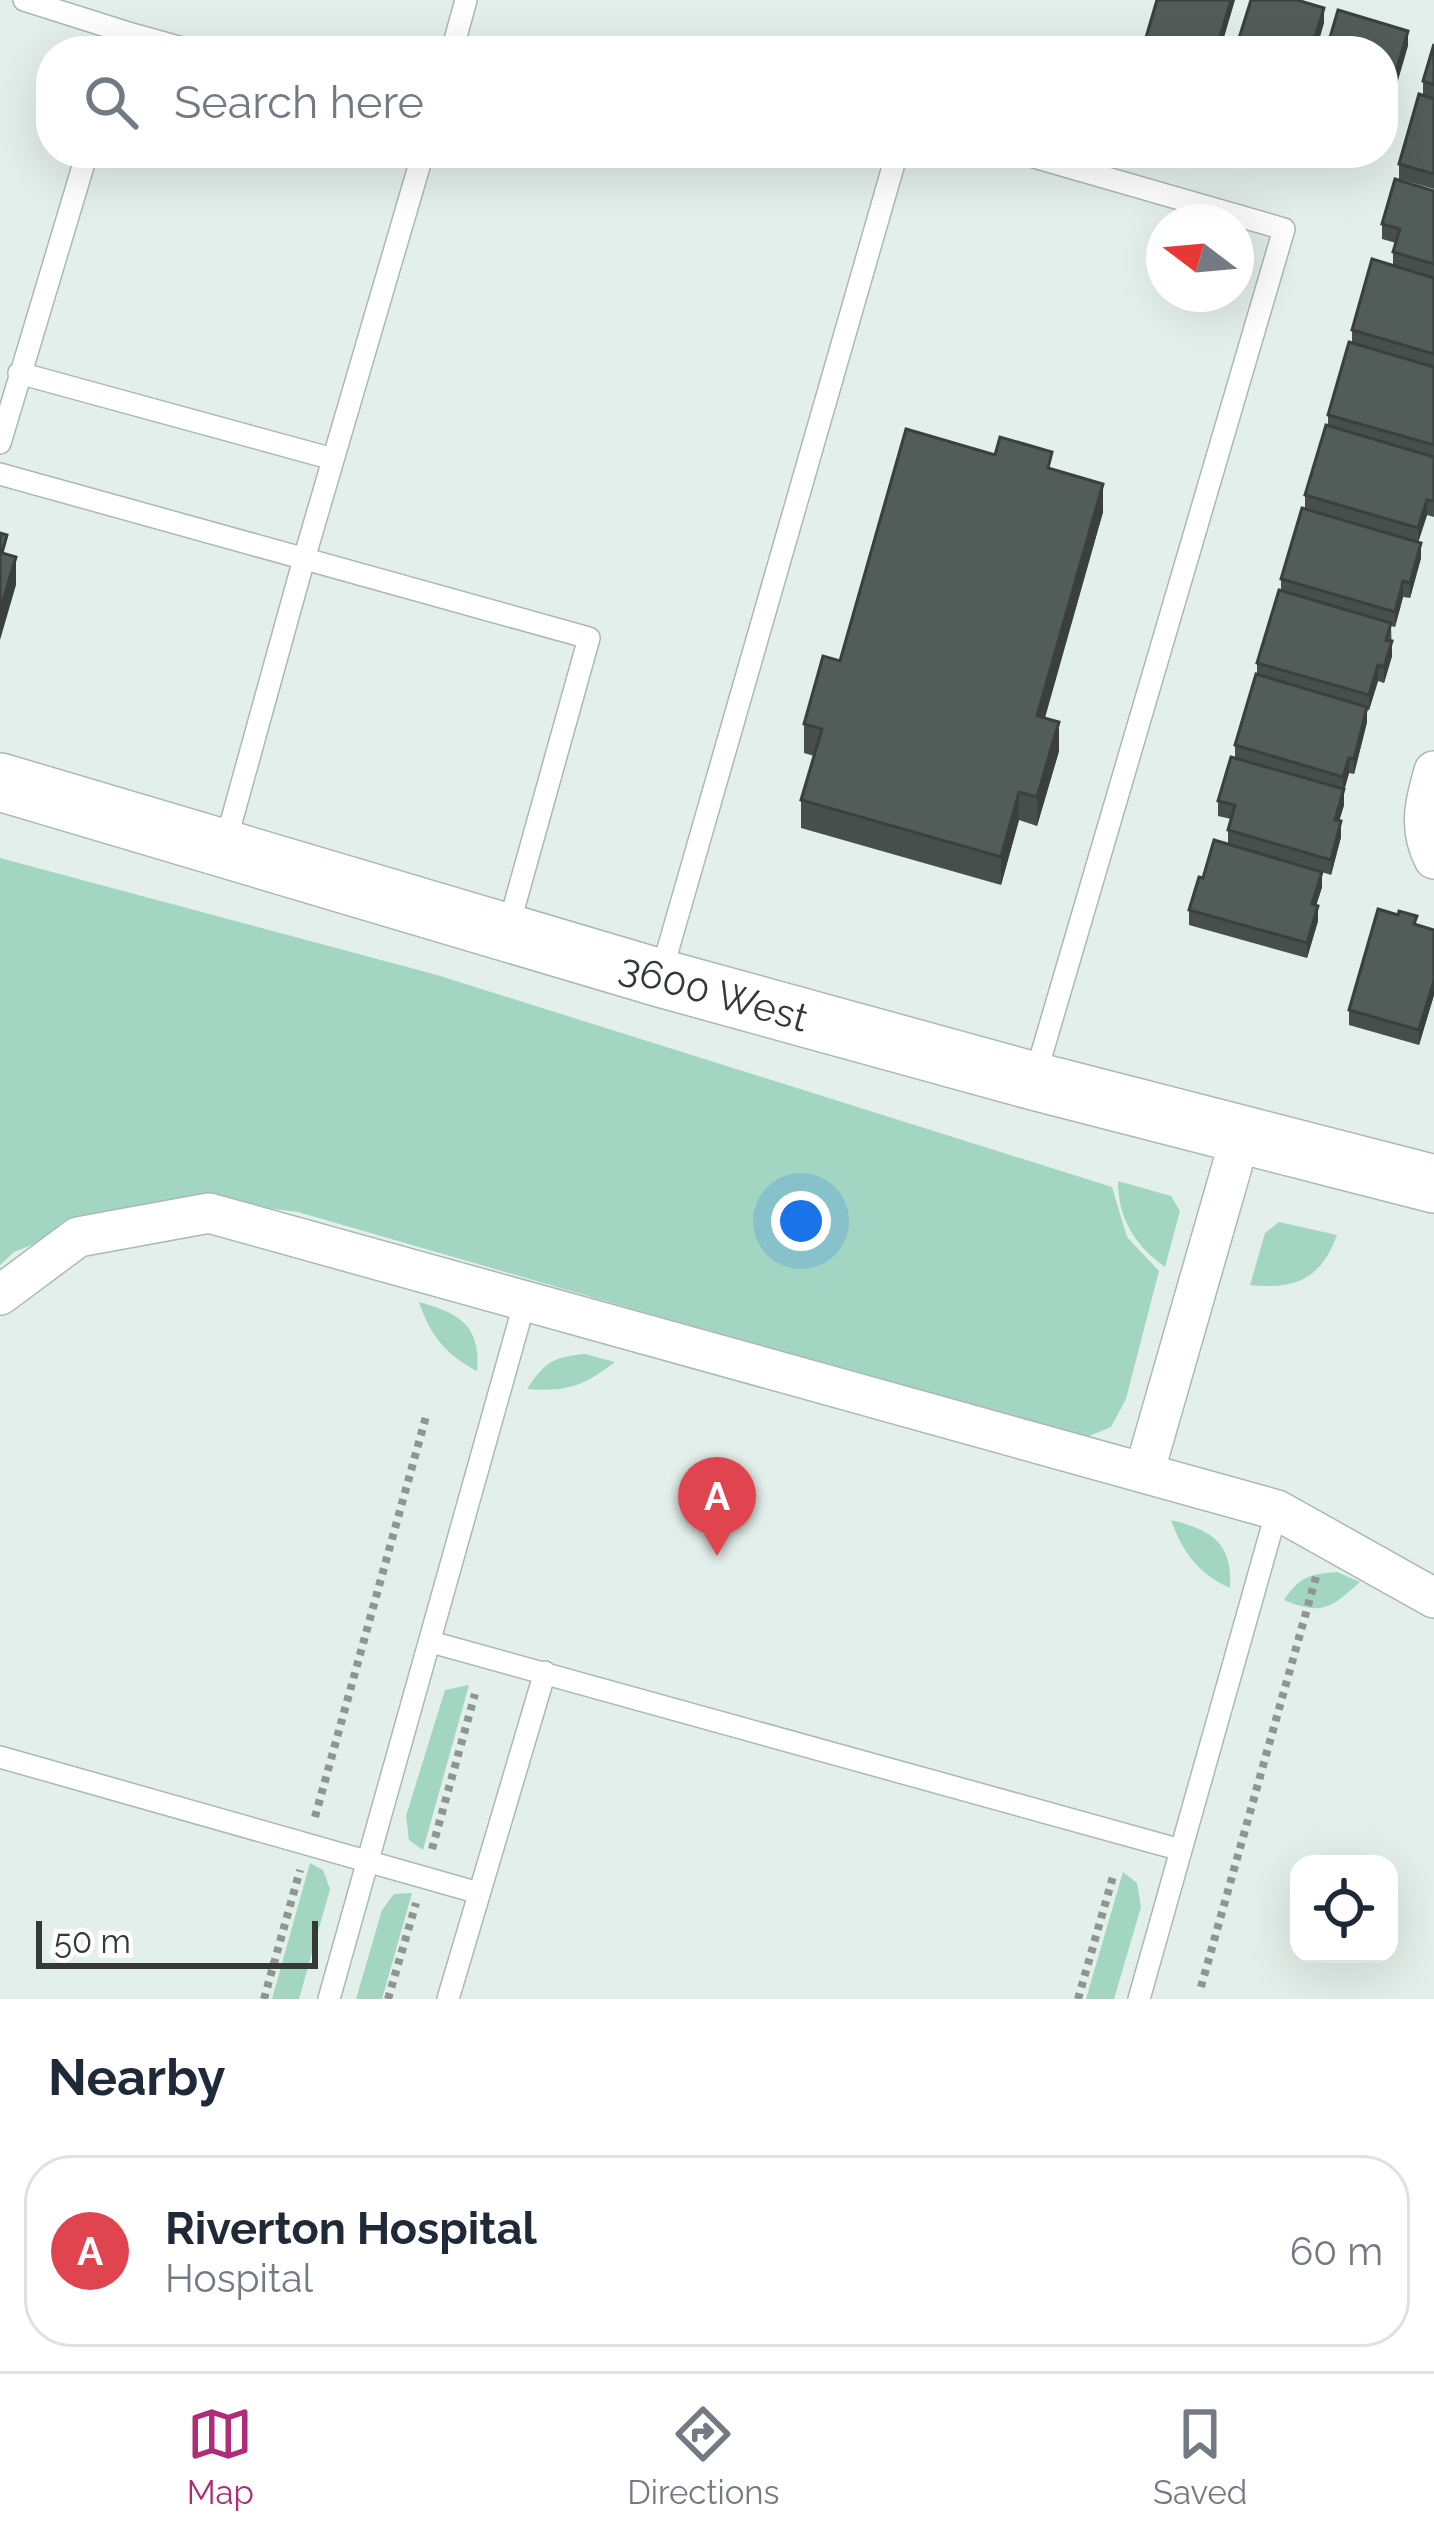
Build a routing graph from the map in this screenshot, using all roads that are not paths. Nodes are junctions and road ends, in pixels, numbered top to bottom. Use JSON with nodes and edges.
{"nodes":[{"id":1,"x":24,"y":0,"type":"edge"},
{"id":2,"x":466,"y":0,"type":"edge"},
{"id":3,"x":110,"y":36,"type":"edge"},
{"id":4,"x":456,"y":36,"type":"edge"},
{"id":5,"x":82,"y":168,"type":"edge"},
{"id":6,"x":419,"y":168,"type":"edge"},
{"id":7,"x":893,"y":168,"type":"edge"},
{"id":8,"x":1072,"y":168,"type":"edge"},
{"id":9,"x":20,"y":373,"type":"junction"},
{"id":10,"x":0,"y":443,"type":"edge"},
{"id":11,"x":333,"y":459,"type":"junction"},
{"id":12,"x":0,"y":474,"type":"edge"},
{"id":13,"x":304,"y":559,"type":"junction"},
{"id":14,"x":1434,"y":771,"type":"edge"},
{"id":15,"x":0,"y":782,"type":"edge"},
{"id":16,"x":224,"y":848,"type":"junction"},
{"id":17,"x":1434,"y":859,"type":"edge"},
{"id":18,"x":507,"y":933,"type":"junction"},
{"id":19,"x":660,"y":978,"type":"junction"},
{"id":20,"x":1034,"y":1081,"type":"junction"},
{"id":21,"x":1241,"y":1136,"type":"junction"},
{"id":22,"x":1434,"y":1184,"type":"edge"},
{"id":23,"x":0,"y":1295,"type":"edge"},
{"id":24,"x":525,"y":1301,"type":"junction"},
{"id":25,"x":1144,"y":1474,"type":"junction"},
{"id":26,"x":1276,"y":1510,"type":"junction"},
{"id":27,"x":1434,"y":1598,"type":"edge"},
{"id":28,"x":431,"y":1642,"type":"junction"},
{"id":29,"x":544,"y":1672,"type":"junction"},
{"id":30,"x":0,"y":1757,"type":"edge"},
{"id":31,"x":1181,"y":1850,"type":"junction"},
{"id":32,"x":369,"y":1863,"type":"junction"},
{"id":33,"x":479,"y":1893,"type":"junction"},
{"id":34,"x":329,"y":1999,"type":"edge"},
{"id":35,"x":448,"y":1999,"type":"edge"},
{"id":36,"x":1139,"y":1999,"type":"edge"}],
"edges":[{"from":1,"to":3,"type":"lane"},
{"from":2,"to":4,"type":"lane"},
{"from":5,"to":9,"type":"lane"},
{"from":6,"to":11,"type":"lane"},
{"from":7,"to":19,"type":"lane"},
{"from":8,"to":20,"type":"lane"},
{"from":9,"to":10,"type":"lane"},
{"from":9,"to":11,"type":"lane"},
{"from":11,"to":13,"type":"lane"},
{"from":12,"to":13,"type":"lane"},
{"from":13,"to":16,"type":"lane"},
{"from":13,"to":18,"type":"lane"},
{"from":14,"to":17,"type":"street"},
{"from":15,"to":16,"type":"main road","name":"3600 West"},
{"from":16,"to":18,"type":"main road","name":"3600 West"},
{"from":18,"to":19,"type":"main road","name":"3600 West"},
{"from":19,"to":20,"type":"main road","name":"3600 West"},
{"from":20,"to":21,"type":"main road","name":"3600 West"},
{"from":21,"to":22,"type":"main road","name":"3600 West"},
{"from":21,"to":25,"type":"street"},
{"from":23,"to":24,"type":"street"},
{"from":24,"to":25,"type":"street"},
{"from":24,"to":28,"type":"lane"},
{"from":25,"to":26,"type":"street"},
{"from":26,"to":27,"type":"street"},
{"from":26,"to":31,"type":"lane"},
{"from":28,"to":29,"type":"lane"},
{"from":28,"to":32,"type":"lane"},
{"from":29,"to":31,"type":"lane"},
{"from":29,"to":33,"type":"lane"},
{"from":30,"to":32,"type":"lane"},
{"from":31,"to":36,"type":"lane"},
{"from":32,"to":33,"type":"lane"},
{"from":32,"to":34,"type":"lane"},
{"from":33,"to":35,"type":"lane"}]}
